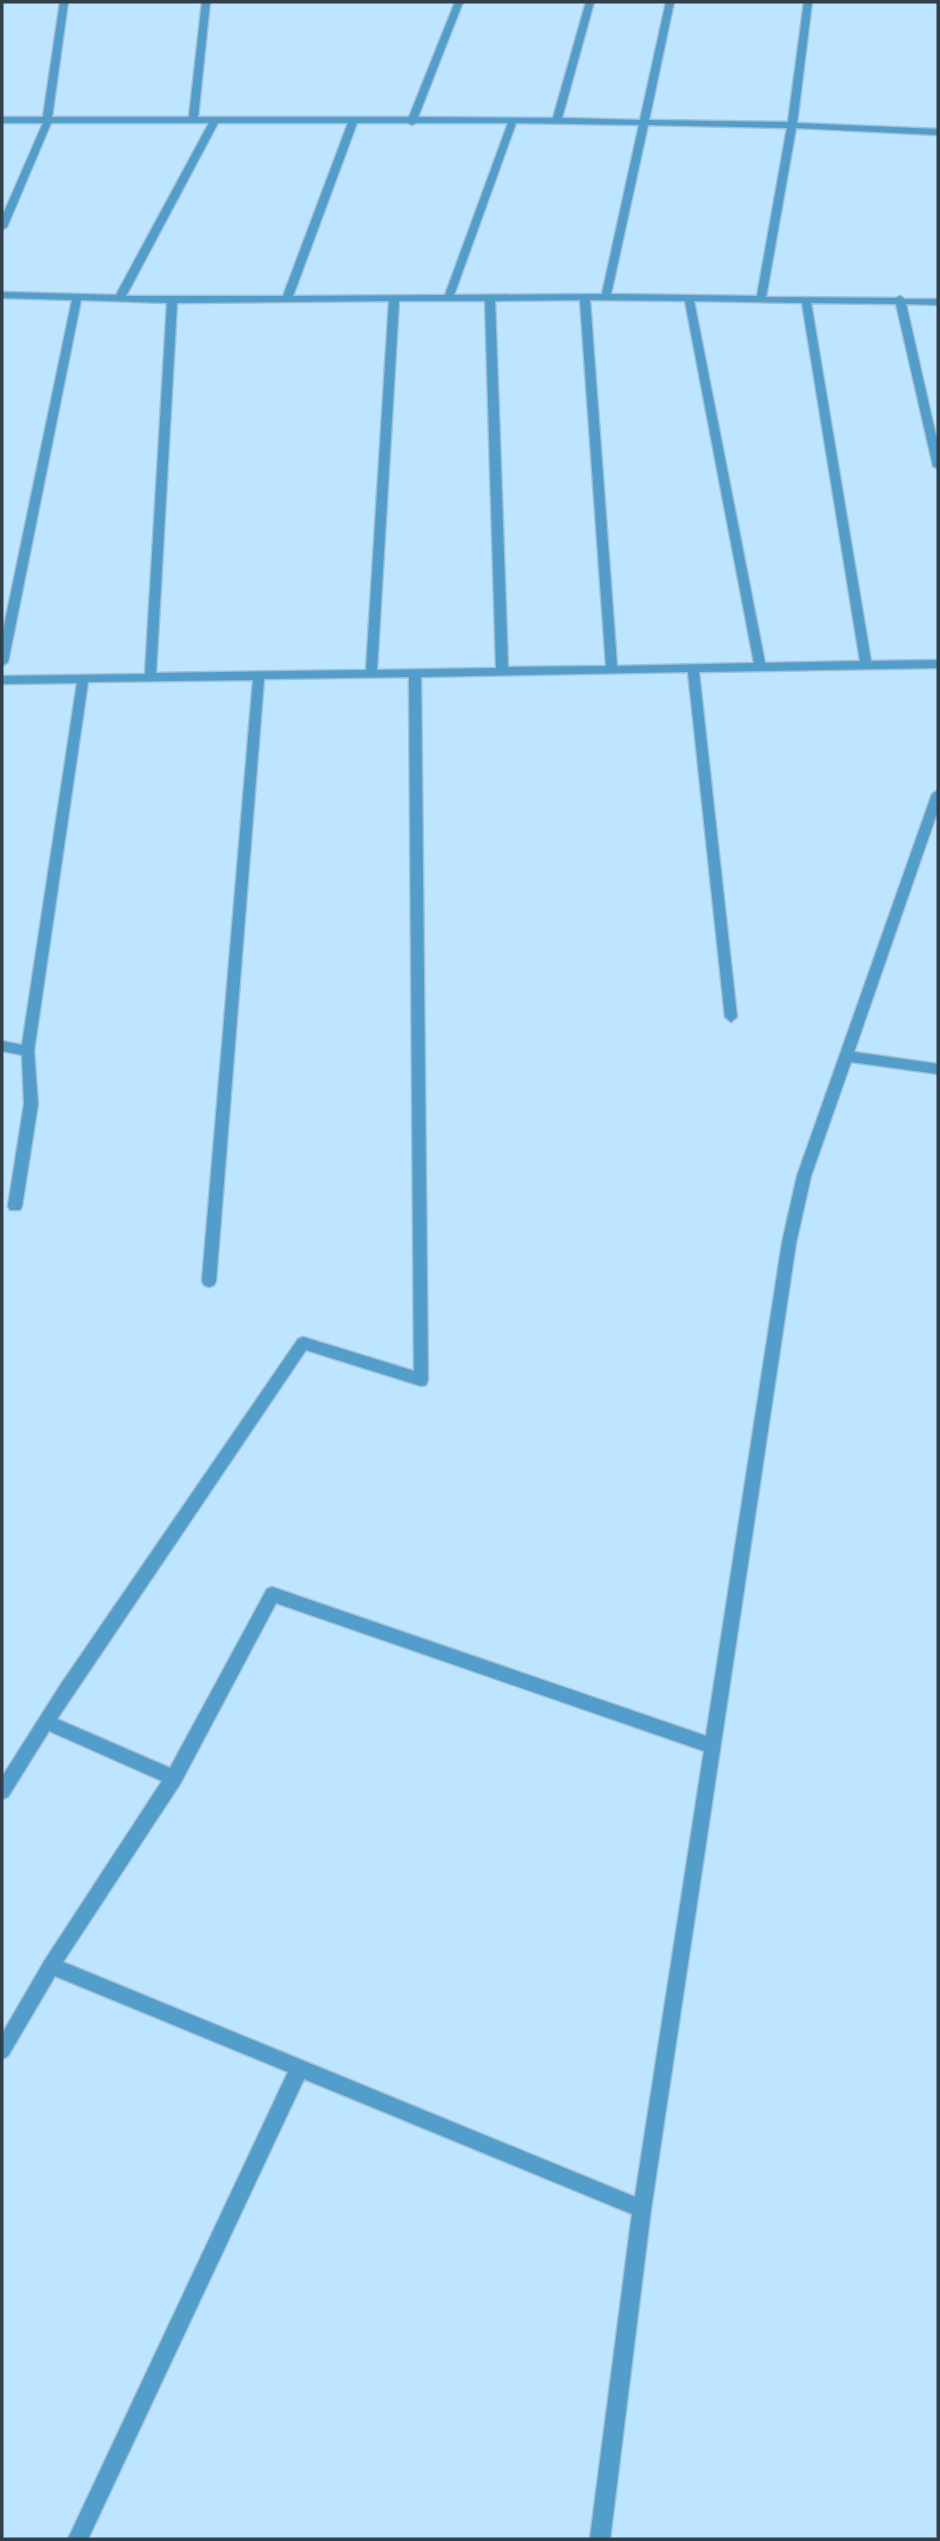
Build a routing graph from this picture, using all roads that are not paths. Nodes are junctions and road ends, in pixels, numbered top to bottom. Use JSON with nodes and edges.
{"nodes":[{"id":1,"x":64,"y":2,"type":"edge"},
{"id":2,"x":206,"y":2,"type":"edge"},
{"id":3,"x":459,"y":2,"type":"edge"},
{"id":4,"x":590,"y":2,"type":"edge"},
{"id":5,"x":670,"y":2,"type":"edge"},
{"id":6,"x":808,"y":2,"type":"edge"},
{"id":7,"x":47,"y":119,"type":"junction"},
{"id":8,"x":355,"y":119,"type":"junction"},
{"id":9,"x":2,"y":120,"type":"edge"},
{"id":10,"x":193,"y":120,"type":"junction"},
{"id":11,"x":215,"y":120,"type":"junction"},
{"id":12,"x":513,"y":120,"type":"junction"},
{"id":13,"x":557,"y":121,"type":"junction"},
{"id":14,"x":412,"y":122,"type":"junction"},
{"id":15,"x":646,"y":122,"type":"junction"},
{"id":16,"x":792,"y":125,"type":"junction"},
{"id":17,"x":938,"y":132,"type":"edge"},
{"id":18,"x":2,"y":227,"type":"edge"},
{"id":19,"x":2,"y":295,"type":"edge"},
{"id":20,"x":288,"y":297,"type":"junction"},
{"id":21,"x":394,"y":297,"type":"junction"},
{"id":22,"x":449,"y":297,"type":"junction"},
{"id":23,"x":490,"y":297,"type":"junction"},
{"id":24,"x":585,"y":297,"type":"junction"},
{"id":25,"x":606,"y":297,"type":"junction"},
{"id":26,"x":76,"y":298,"type":"junction"},
{"id":27,"x":761,"y":298,"type":"junction"},
{"id":28,"x":120,"y":299,"type":"junction"},
{"id":29,"x":689,"y":299,"type":"junction"},
{"id":30,"x":806,"y":299,"type":"junction"},
{"id":31,"x":900,"y":299,"type":"junction"},
{"id":32,"x":172,"y":300,"type":"junction"},
{"id":33,"x":938,"y":302,"type":"edge"},
{"id":34,"x":938,"y":466,"type":"edge"},
{"id":35,"x":2,"y":662,"type":"edge"},
{"id":36,"x":938,"y":664,"type":"edge"},
{"id":37,"x":866,"y":665,"type":"junction"},
{"id":38,"x":760,"y":666,"type":"junction"},
{"id":39,"x":693,"y":667,"type":"junction"},
{"id":40,"x":612,"y":669,"type":"junction"},
{"id":41,"x":502,"y":671,"type":"junction"},
{"id":42,"x":415,"y":672,"type":"junction"},
{"id":43,"x":371,"y":673,"type":"junction"},
{"id":44,"x":259,"y":675,"type":"junction"},
{"id":45,"x":150,"y":677,"type":"junction"},
{"id":46,"x":83,"y":678,"type":"junction"},
{"id":47,"x":2,"y":680,"type":"edge"},
{"id":48,"x":938,"y":794,"type":"edge"},
{"id":49,"x":731,"y":1017,"type":"dead end"},
{"id":50,"x":2,"y":1046,"type":"edge"},
{"id":51,"x":28,"y":1051,"type":"junction"},
{"id":52,"x":846,"y":1056,"type":"junction"},
{"id":53,"x":938,"y":1069,"type":"edge"},
{"id":54,"x":15,"y":1206,"type":"dead end"},
{"id":55,"x":209,"y":1281,"type":"dead end"},
{"id":56,"x":46,"y":1722,"type":"junction"},
{"id":57,"x":712,"y":1746,"type":"junction"},
{"id":58,"x":174,"y":1779,"type":"junction"},
{"id":59,"x":2,"y":1791,"type":"edge"},
{"id":60,"x":51,"y":1966,"type":"junction"},
{"id":61,"x":2,"y":2050,"type":"edge"},
{"id":62,"x":300,"y":2067,"type":"junction"},
{"id":63,"x":642,"y":2209,"type":"junction"},
{"id":64,"x":78,"y":2539,"type":"edge"},
{"id":65,"x":600,"y":2539,"type":"edge"}],
"edges":[{"from":1,"to":7,"type":"street"},
{"from":2,"to":10,"type":"street"},
{"from":3,"to":14,"type":"street"},
{"from":4,"to":13,"type":"street"},
{"from":5,"to":15,"type":"street"},
{"from":6,"to":16,"type":"street"},
{"from":7,"to":9,"type":"street"},
{"from":7,"to":10,"type":"street"},
{"from":7,"to":18,"type":"street"},
{"from":8,"to":11,"type":"street"},
{"from":8,"to":14,"type":"street"},
{"from":8,"to":20,"type":"street"},
{"from":10,"to":11,"type":"street"},
{"from":11,"to":28,"type":"street"},
{"from":12,"to":13,"type":"street"},
{"from":12,"to":14,"type":"street"},
{"from":12,"to":22,"type":"street"},
{"from":13,"to":15,"type":"street"},
{"from":15,"to":16,"type":"street"},
{"from":15,"to":25,"type":"street"},
{"from":16,"to":17,"type":"street"},
{"from":16,"to":27,"type":"street"},
{"from":19,"to":26,"type":"street"},
{"from":20,"to":21,"type":"street"},
{"from":20,"to":32,"type":"street"},
{"from":21,"to":22,"type":"street"},
{"from":21,"to":43,"type":"street"},
{"from":22,"to":23,"type":"street"},
{"from":23,"to":24,"type":"street"},
{"from":23,"to":41,"type":"street"},
{"from":24,"to":25,"type":"street"},
{"from":24,"to":40,"type":"street"},
{"from":25,"to":29,"type":"street"},
{"from":26,"to":28,"type":"street"},
{"from":26,"to":35,"type":"street"},
{"from":27,"to":29,"type":"street"},
{"from":27,"to":30,"type":"street"},
{"from":28,"to":32,"type":"street"},
{"from":29,"to":38,"type":"street"},
{"from":30,"to":31,"type":"street"},
{"from":30,"to":37,"type":"street"},
{"from":31,"to":33,"type":"street"},
{"from":31,"to":34,"type":"street"},
{"from":32,"to":45,"type":"street"},
{"from":36,"to":37,"type":"street"},
{"from":37,"to":38,"type":"street"},
{"from":38,"to":39,"type":"street"},
{"from":39,"to":40,"type":"street"},
{"from":39,"to":49,"type":"street"},
{"from":40,"to":41,"type":"street"},
{"from":41,"to":42,"type":"street"},
{"from":42,"to":43,"type":"street"},
{"from":42,"to":56,"type":"street"},
{"from":43,"to":44,"type":"street"},
{"from":44,"to":45,"type":"street"},
{"from":44,"to":55,"type":"street"},
{"from":45,"to":46,"type":"street"},
{"from":46,"to":47,"type":"street"},
{"from":46,"to":51,"type":"street"},
{"from":48,"to":52,"type":"street"},
{"from":50,"to":51,"type":"street"},
{"from":51,"to":54,"type":"street"},
{"from":52,"to":53,"type":"street"},
{"from":52,"to":57,"type":"street"},
{"from":56,"to":58,"type":"street"},
{"from":56,"to":59,"type":"street"},
{"from":57,"to":58,"type":"street"},
{"from":57,"to":63,"type":"street"},
{"from":58,"to":60,"type":"street"},
{"from":60,"to":61,"type":"street"},
{"from":60,"to":62,"type":"street"},
{"from":62,"to":63,"type":"street"},
{"from":62,"to":64,"type":"street"},
{"from":63,"to":65,"type":"street"}]}
